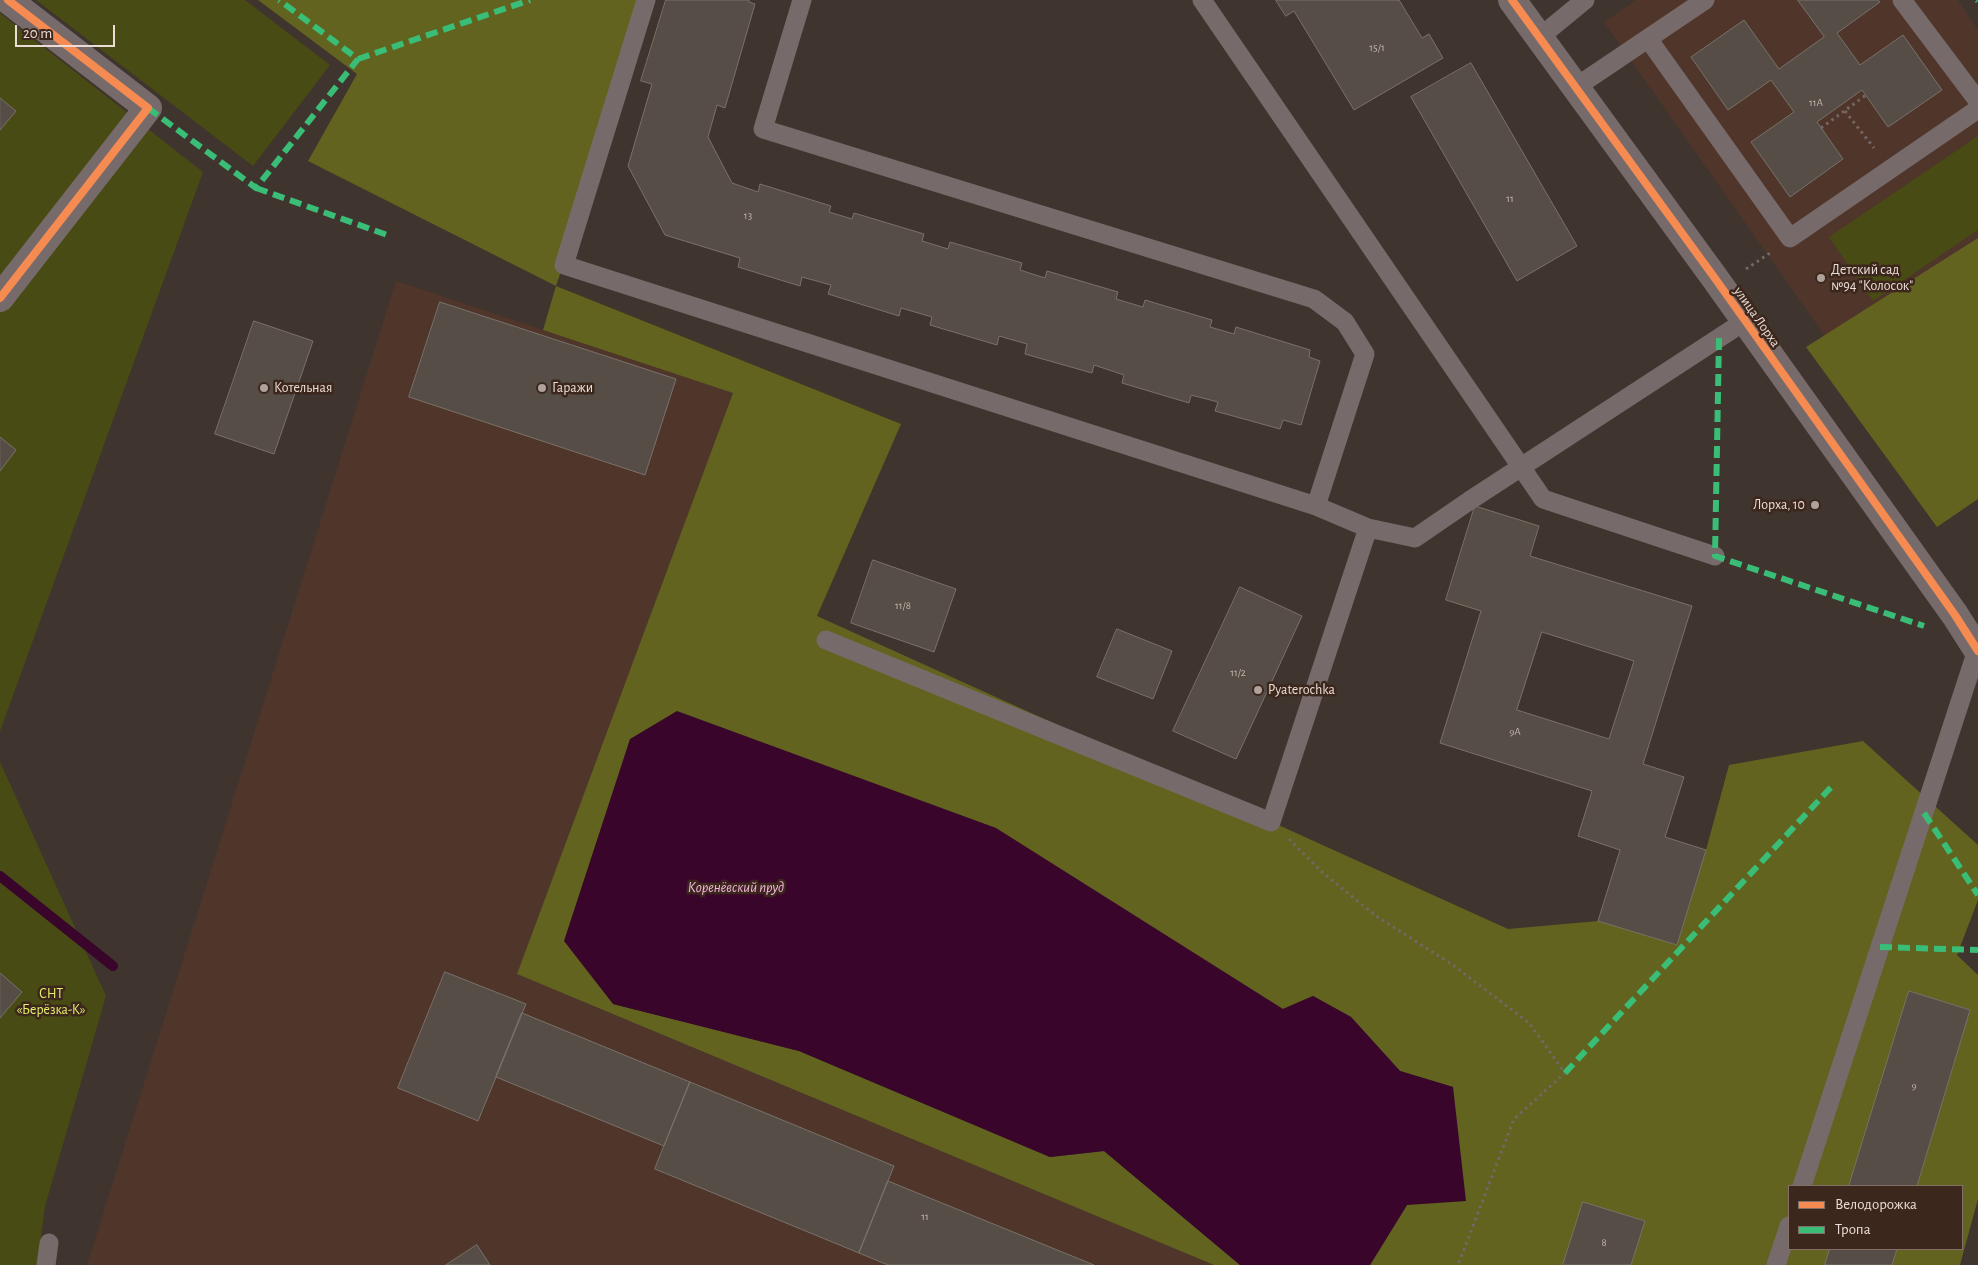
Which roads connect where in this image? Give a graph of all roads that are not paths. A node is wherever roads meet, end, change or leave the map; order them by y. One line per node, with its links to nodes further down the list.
1 (8, 0): 14 (street)
2 (646, 0): 17 (lane)
3 (802, 0): 17 (lane)
4 (1202, 0): 16 (lane)
5 (1512, 0): 9 (street, улица Лорха)
6 (1585, 0): 9 (lane)
7 (1705, 0): 10 (lane)
8 (1902, 0): 12 (lane)
9 (1540, 36): 11 (street, улица Лорха)
10 (1649, 40): 11 (lane); 13 (lane)
11 (1576, 87): 15 (street, улица Лорха)
12 (1978, 101)
13 (1978, 109)
14 (0, 298)
15 (1745, 321): 16 (lane); 21 (street, улица Лорха)
16 (1520, 467): 18 (lane); 19 (lane)
17 (1316, 506): 18 (lane)
18 (1368, 528): 20 (lane)
19 (1715, 556)
20 (826, 640)
21 (1978, 650): 22 (lane)
22 (1802, 1185)
23 (1788, 1229): 26 (lane)
24 (49, 1243): 25 (lane)
25 (46, 1265)
26 (1776, 1265)

